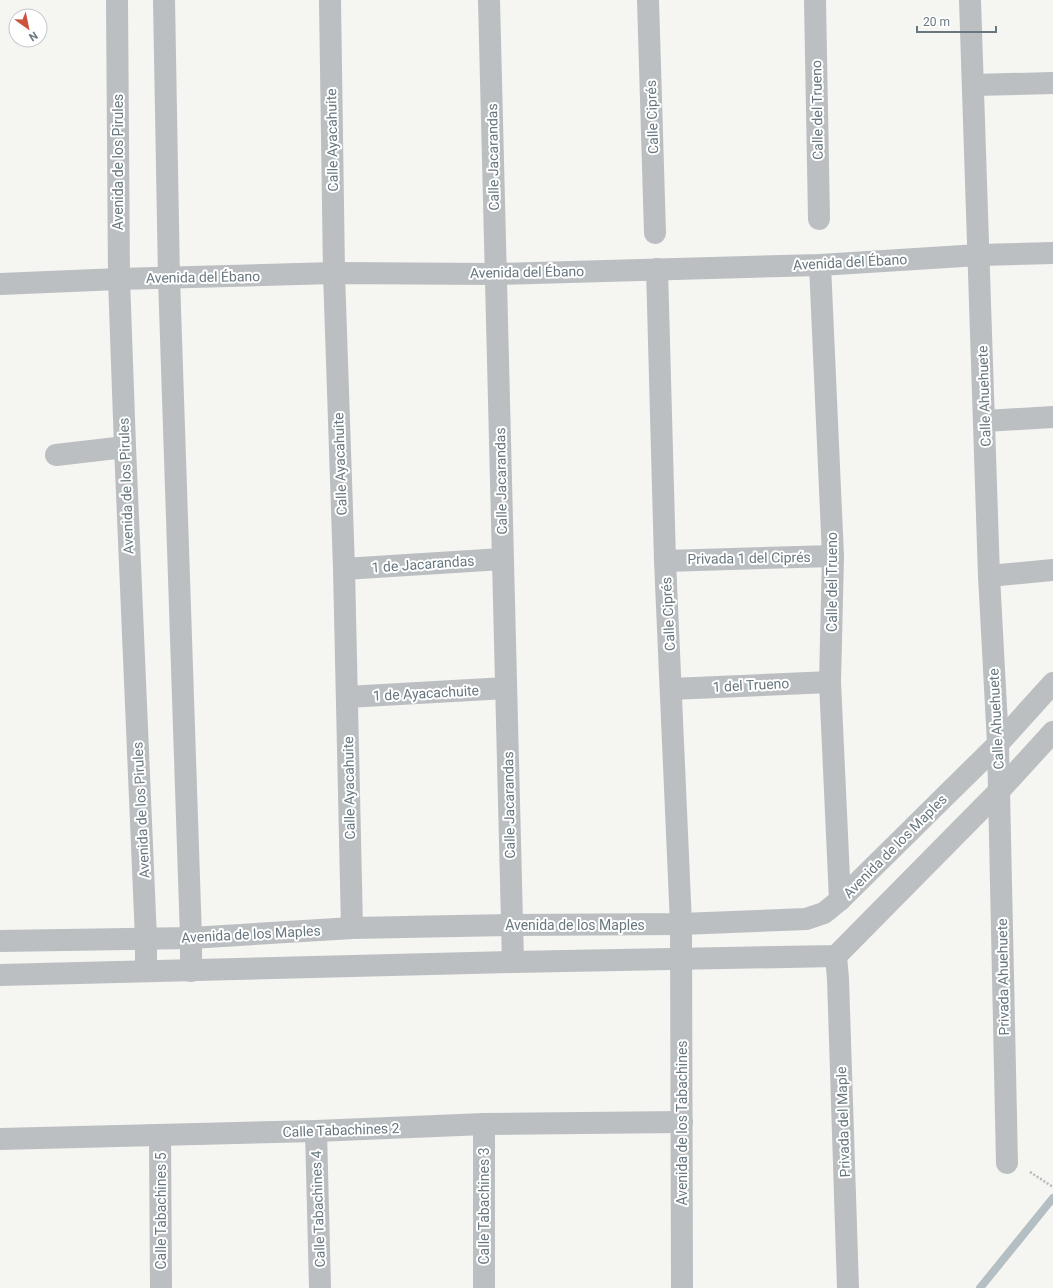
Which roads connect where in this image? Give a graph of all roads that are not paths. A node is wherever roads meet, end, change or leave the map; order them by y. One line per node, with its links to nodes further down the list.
1 (117, 0): 19 (street, Avenida de los Pirules)
2 (164, 0): 18 (street)
3 (330, 0): 16 (street, Calle Ayacahuite)
4 (489, 0): 17 (street, Calle Jacarandas)
5 (648, 0): 11 (street, Calle Ciprés)
6 (815, 0): 10 (street, Calle del Trueno)
7 (970, 0): 9 (street, Calle Ahuehuete)
8 (1053, 82): 9 (street)
9 (973, 85): 13 (street, Calle Ahuehuete)
10 (819, 219)
11 (656, 233)
12 (1053, 253): 13 (street, Avenida del Ébano)
13 (979, 255): 14 (street, Avenida del Ébano); 22 (street, Calle Ahuehuete)
14 (820, 264): 15 (street, Avenida del Ébano); 25 (street, Calle del Trueno)
15 (657, 269): 17 (street, Avenida del Ébano); 27 (street, Calle Ciprés)
16 (334, 274): 17 (street, Avenida del Ébano); 18 (street, Avenida del Ébano); 28 (street, Calle Ayacahuite)
17 (496, 274): 26 (street, Calle Jacarandas)
18 (169, 278): 19 (street, Avenida del Ébano); 43 (street)
19 (119, 279): 20 (street, Avenida del Ébano); 23 (street, Avenida de los Pirules)
20 (0, 284)
21 (1053, 417): 22 (street)
22 (985, 421): 30 (street, Calle Ahuehuete)
23 (124, 447): 24 (street); 44 (street, Avenida de los Pirules)
24 (56, 455)
25 (833, 556): 27 (street, Privada 1 del Ciprés); 31 (street, Calle del Trueno)
26 (502, 559): 28 (street, 1 de Jacarandas); 33 (street, Calle Jacarandas)
27 (665, 560): 34 (street, Calle Ciprés)
28 (344, 570): 35 (street, Calle Ayacahuite)
29 (1053, 570): 30 (street)
30 (989, 576): 37 (street, Calle Ahuehuete)
31 (830, 682): 34 (street, 1 del Trueno); 39 (street, Calle del Trueno)
32 (1053, 683): 37 (street, Avenida de los Maples)
33 (506, 688): 35 (street, 1 de Ayacachuite); 41 (street, Calle Jacarandas)
34 (671, 689): 40 (street, Calle Ciprés)
35 (347, 697): 42 (street, Calle Ayacahuite)
36 (1053, 732): 38 (street)
37 (998, 744): 38 (street, Calle Ahuehuete); 39 (street, Avenida de los Maples)
38 (999, 791): 46 (street); 57 (street, Privada Ahuehuete)
39 (840, 900): 40 (street, Avenida de los Maples)
40 (681, 924): 41 (street, Avenida de los Maples); 47 (street, Calle Ciprés)
41 (512, 925): 42 (street, Avenida de los Maples); 48 (street, Calle Jacarandas)
42 (352, 928): 43 (street, Avenida de los Maples)
43 (191, 938): 44 (street, Avenida de los Maples); 50 (street)
44 (146, 939): 45 (street, Avenida de los Maples); 49 (street, Avenida de los Pirules)
45 (0, 941)
46 (836, 956): 47 (street); 62 (street, Privada del Maple)
47 (682, 958): 48 (street); 52 (street, Avenida de los Tabachines)
48 (513, 962): 50 (street)
49 (146, 971): 50 (street); 51 (street)
50 (191, 971)
51 (0, 975)
52 (682, 1122): 53 (street, Calle Tabachines 2); 61 (street, Avenida de los Tabachines)
53 (484, 1124): 54 (street, Calle Tabachines 2); 60 (street, Calle Tabachines 3)
54 (316, 1131): 55 (street, Calle Tabachines 2); 59 (street, Calle Tabachines 4)
55 (160, 1135): 56 (street, Calle Tabachines 2); 58 (street, Calle Tabachines 5)
56 (0, 1139)
57 (1017, 1166)
58 (161, 1288)
59 (320, 1288)
60 (484, 1288)
61 (682, 1288)
62 (848, 1288)

